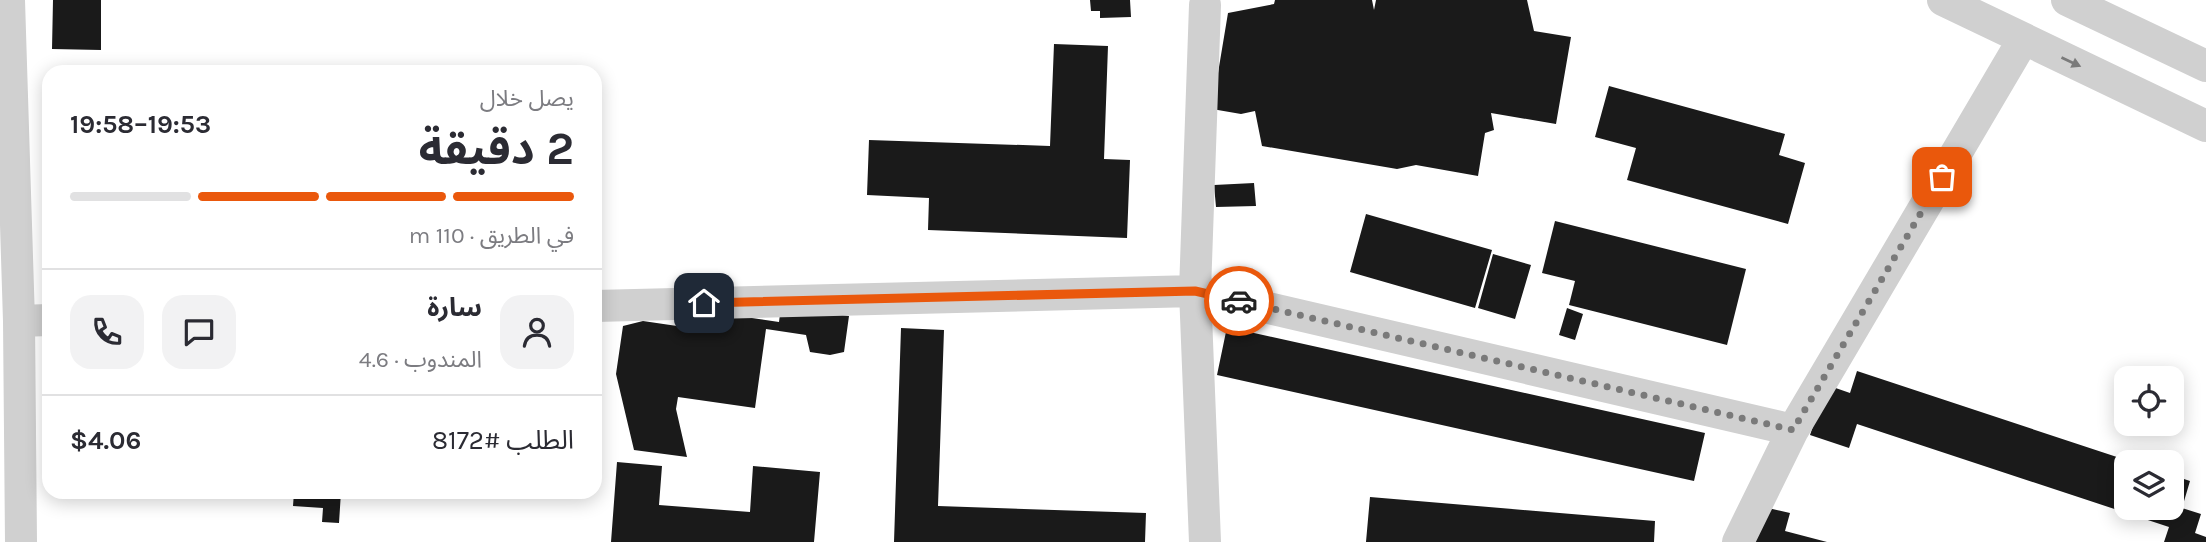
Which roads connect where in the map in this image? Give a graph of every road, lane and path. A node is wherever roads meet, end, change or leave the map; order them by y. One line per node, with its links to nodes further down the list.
1 (9, 0): 6 (street)
2 (1943, 0): 5 (street)
3 (2067, 0): 7 (street)
4 (1205, 5): 9 (street)
5 (2023, 40): 8 (street, one-way to 8); 12 (street)
6 (6, 53): 11 (street)
7 (2206, 66)
8 (2206, 126)
9 (1195, 291): 10 (street); 12 (street); 14 (street)
10 (602, 306)
11 (34, 320): 13 (street)
12 (1793, 430): 15 (street)
13 (21, 542)
14 (1205, 542)
15 (1738, 542)

